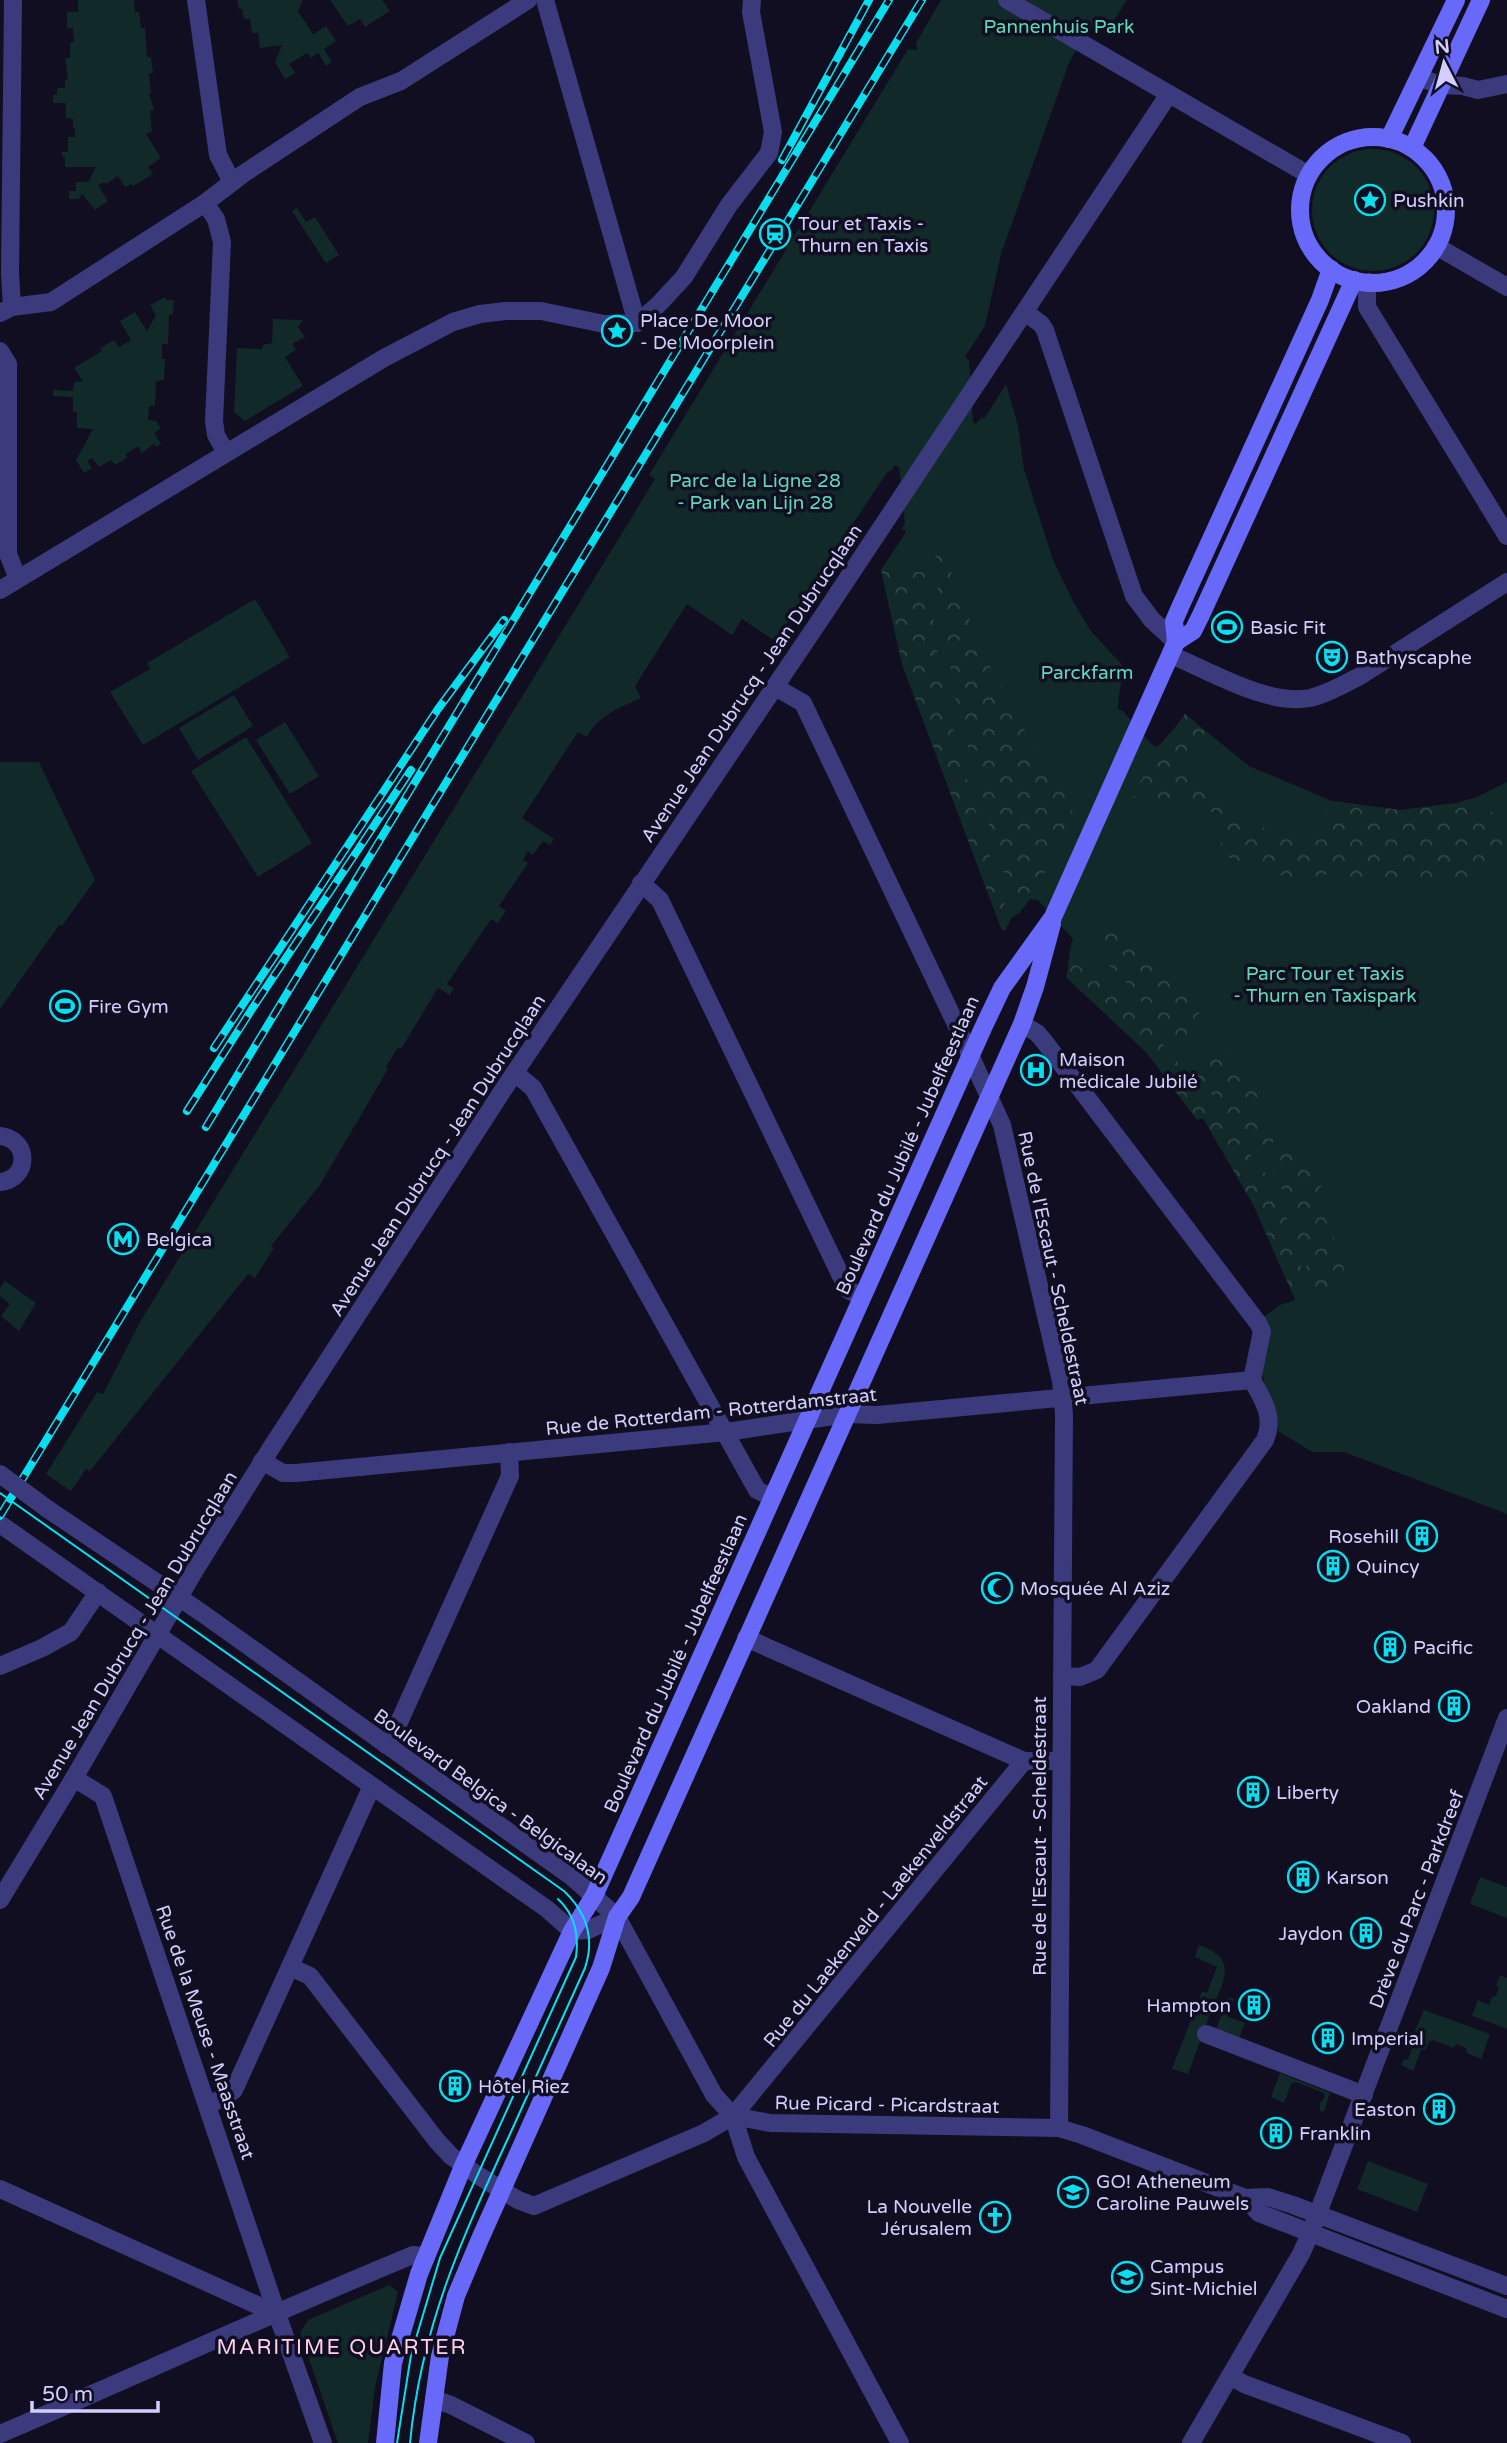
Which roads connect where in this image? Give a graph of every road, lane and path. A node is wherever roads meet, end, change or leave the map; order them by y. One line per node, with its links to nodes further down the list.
1 (13, 0): 22 (street)
2 (196, 0): 16 (street)
3 (528, 0): 16 (street)
4 (545, 0): 24 (street)
5 (752, 0): 24 (street)
6 (1007, 0): 12 (street)
7 (1456, 0): 9 (main road)
8 (1480, 0): 11 (main road)
9 (1420, 78): 11 (street); 13 (main road)
10 (1507, 84): 11 (street)
11 (1441, 85): 14 (main road)
12 (1169, 94): 15 (street); 23 (street, Avenue Jean Dubrucq - Jean Dubrucqlaan)
13 (1389, 139): 14 (main road); 15 (main road)
14 (1412, 148): 18 (main road)
15 (1309, 175): 19 (main road)
16 (232, 182): 17 (street)
17 (205, 203): 22 (street); 26 (street)
18 (1436, 246): 20 (main road); 21 (street)
19 (1331, 269): 20 (main road); 31 (main road)
20 (1362, 281): 27 (street); 31 (main road)
21 (1507, 287)
22 (6, 310)
23 (1025, 312): 31 (street); 32 (street, Avenue Jean Dubrucq - Jean Dubrucqlaan)
24 (637, 323): 26 (street)
25 (0, 351): 28 (street)
26 (226, 453): 28 (street)
27 (1507, 536)
28 (18, 579): 30 (street)
29 (1507, 582): 31 (street)
30 (0, 590)
31 (1174, 648): 34 (main road, Boulevard du Jubilé - Jubelfeestlaan)
32 (775, 687): 33 (street, Avenue Jean Dubrucq - Jean Dubrucqlaan); 36 (street, Rue de l'Escaut - Scheldestraat)
33 (642, 883): 37 (street, Avenue Jean Dubrucq - Jean Dubrucqlaan); 41 (street)
34 (1053, 918): 35 (main road, Boulevard du Jubilé - Jubelfeestlaan); 36 (main road, Boulevard du Jubilé - Jubelfeestlaan)
35 (1023, 1024): 38 (main road, Boulevard du Jubilé - Jubelfeestlaan); 42 (street)
36 (970, 1055): 38 (street, Rue de l'Escaut - Scheldestraat); 41 (main road, Boulevard du Jubilé - Jubelfeestlaan)
37 (515, 1073): 46 (street); 48 (street, Avenue Jean Dubrucq - Jean Dubrucqlaan)
38 (990, 1098): 43 (street, Rue de l'Escaut - Scheldestraat); 44 (main road, Boulevard du Jubilé - Jubelfeestlaan)
39 (0, 1136): 40 (street)
40 (0, 1182)
41 (861, 1296): 45 (main road, Boulevard du Jubilé - Jubelfeestlaan)
42 (1252, 1380): 43 (street, Rue de Rotterdam - Rotterdamstraat); 57 (street)
43 (1062, 1398): 44 (street, Rue de Rotterdam - Rotterdamstraat); 57 (street, Rue de l'Escaut - Scheldestraat)
44 (847, 1414): 45 (street, Rue de Rotterdam - Rotterdamstraat); 55 (main road, Boulevard du Jubilé - Jubelfeestlaan)
45 (807, 1420): 46 (street, Rue de Rotterdam - Rotterdamstraat); 50 (main road, Boulevard du Jubilé - Jubelfeestlaan)
46 (726, 1432): 47 (street, Rue de Rotterdam - Rotterdamstraat); 50 (street)
47 (509, 1452): 48 (street, Rue de Rotterdam - Rotterdamstraat); 59 (street)
48 (262, 1461): 53 (street, Avenue Jean Dubrucq - Jean Dubrucqlaan)
49 (0, 1474): 53 (street, Boulevard Belgica - Belgicalaan, bridge)
50 (771, 1497): 64 (main road, Boulevard du Jubilé - Jubelfeestlaan)
51 (0, 1524): 52 (street)
52 (98, 1592): 54 (street); 56 (street)
53 (179, 1598): 54 (street, Avenue Jean Dubrucq - Jean Dubrucqlaan); 59 (street, Boulevard Belgica - Belgicalaan)
54 (158, 1634): 62 (street, Avenue Jean Dubrucq - Jean Dubrucqlaan); 63 (street)
55 (747, 1638): 61 (street); 66 (main road, Boulevard du Jubilé - Jubelfeestlaan)
56 (0, 1666)
57 (1062, 1676): 60 (street, Rue de l'Escaut - Scheldestraat)
58 (1507, 1718): 70 (street, Drève du Parc - Parkdreef)
59 (386, 1745): 64 (street, Boulevard Belgica - Belgicalaan)
60 (1061, 1760): 61 (street); 73 (street, Rue de l'Escaut - Scheldestraat)
61 (1024, 1761): 72 (street, Rue du Laekenveld - Laekenveldstraat)
62 (74, 1778): 65 (street, Avenue Jean Dubrucq - Jean Dubrucqlaan); 71 (street, Rue de la Meuse - Maasstraat)
63 (372, 1786): 67 (street); 68 (street)
64 (594, 1896): 66 (street, Boulevard Belgica - Belgicalaan); 67 (main road, Boulevard du Jubilé - Jubelfeestlaan)
65 (0, 1900)
66 (617, 1917): 67 (street); 72 (street, Boulevard Belgica - Belgicalaan); 76 (main road, Boulevard du Jubilé - Jubelfeestlaan)
67 (572, 1931): 74 (main road, Boulevard du Jubilé - Jubelfeestlaan)
68 (290, 1967): 71 (street); 74 (street)
69 (1206, 2034): 70 (street)
70 (1364, 2095): 78 (street, Drève du Parc - Parkdreef)
71 (208, 2104): 83 (street, Rue de la Meuse - Maasstraat)
72 (733, 2116): 73 (street, Rue Picard - Picardstraat); 76 (street); 91 (street)
73 (1059, 2128): 77 (street, Rue Picard - Picardstraat)
74 (464, 2164): 76 (street); 80 (main road, Boulevard du Jubilé - Jubelfeestlaan)
75 (0, 2189): 83 (street)
76 (502, 2191): 85 (main road, Boulevard du Jubilé - Jubelfeestlaan)
77 (1245, 2198): 78 (street, Rue Picard - Picardstraat); 79 (street, Rue Picard - Picardstraat)
78 (1318, 2215): 79 (street, Drève du Parc - Parkdreef); 81 (street, Rue Picard - Picardstraat)
79 (1310, 2234): 82 (street, Rue Picard - Picardstraat); 84 (street, Drève du Parc - Parkdreef)
80 (426, 2256): 83 (street); 88 (main road, Boulevard du Jubilé - Jubelfeestlaan)
81 (1507, 2286)
82 (1507, 2309)
83 (277, 2314): 86 (street); 87 (street, Rue de la Meuse - Maasstraat)
84 (1230, 2376): 92 (street, Drève du Parc - Parkdreef); 93 (street)
85 (434, 2399): 89 (main road, Boulevard du Jubilé - Jubelfeestlaan); 90 (street)
86 (0, 2434)
87 (323, 2443)
88 (384, 2443)
89 (428, 2443)
90 (526, 2443)
91 (900, 2443)
92 (1191, 2443)
93 (1402, 2443)

